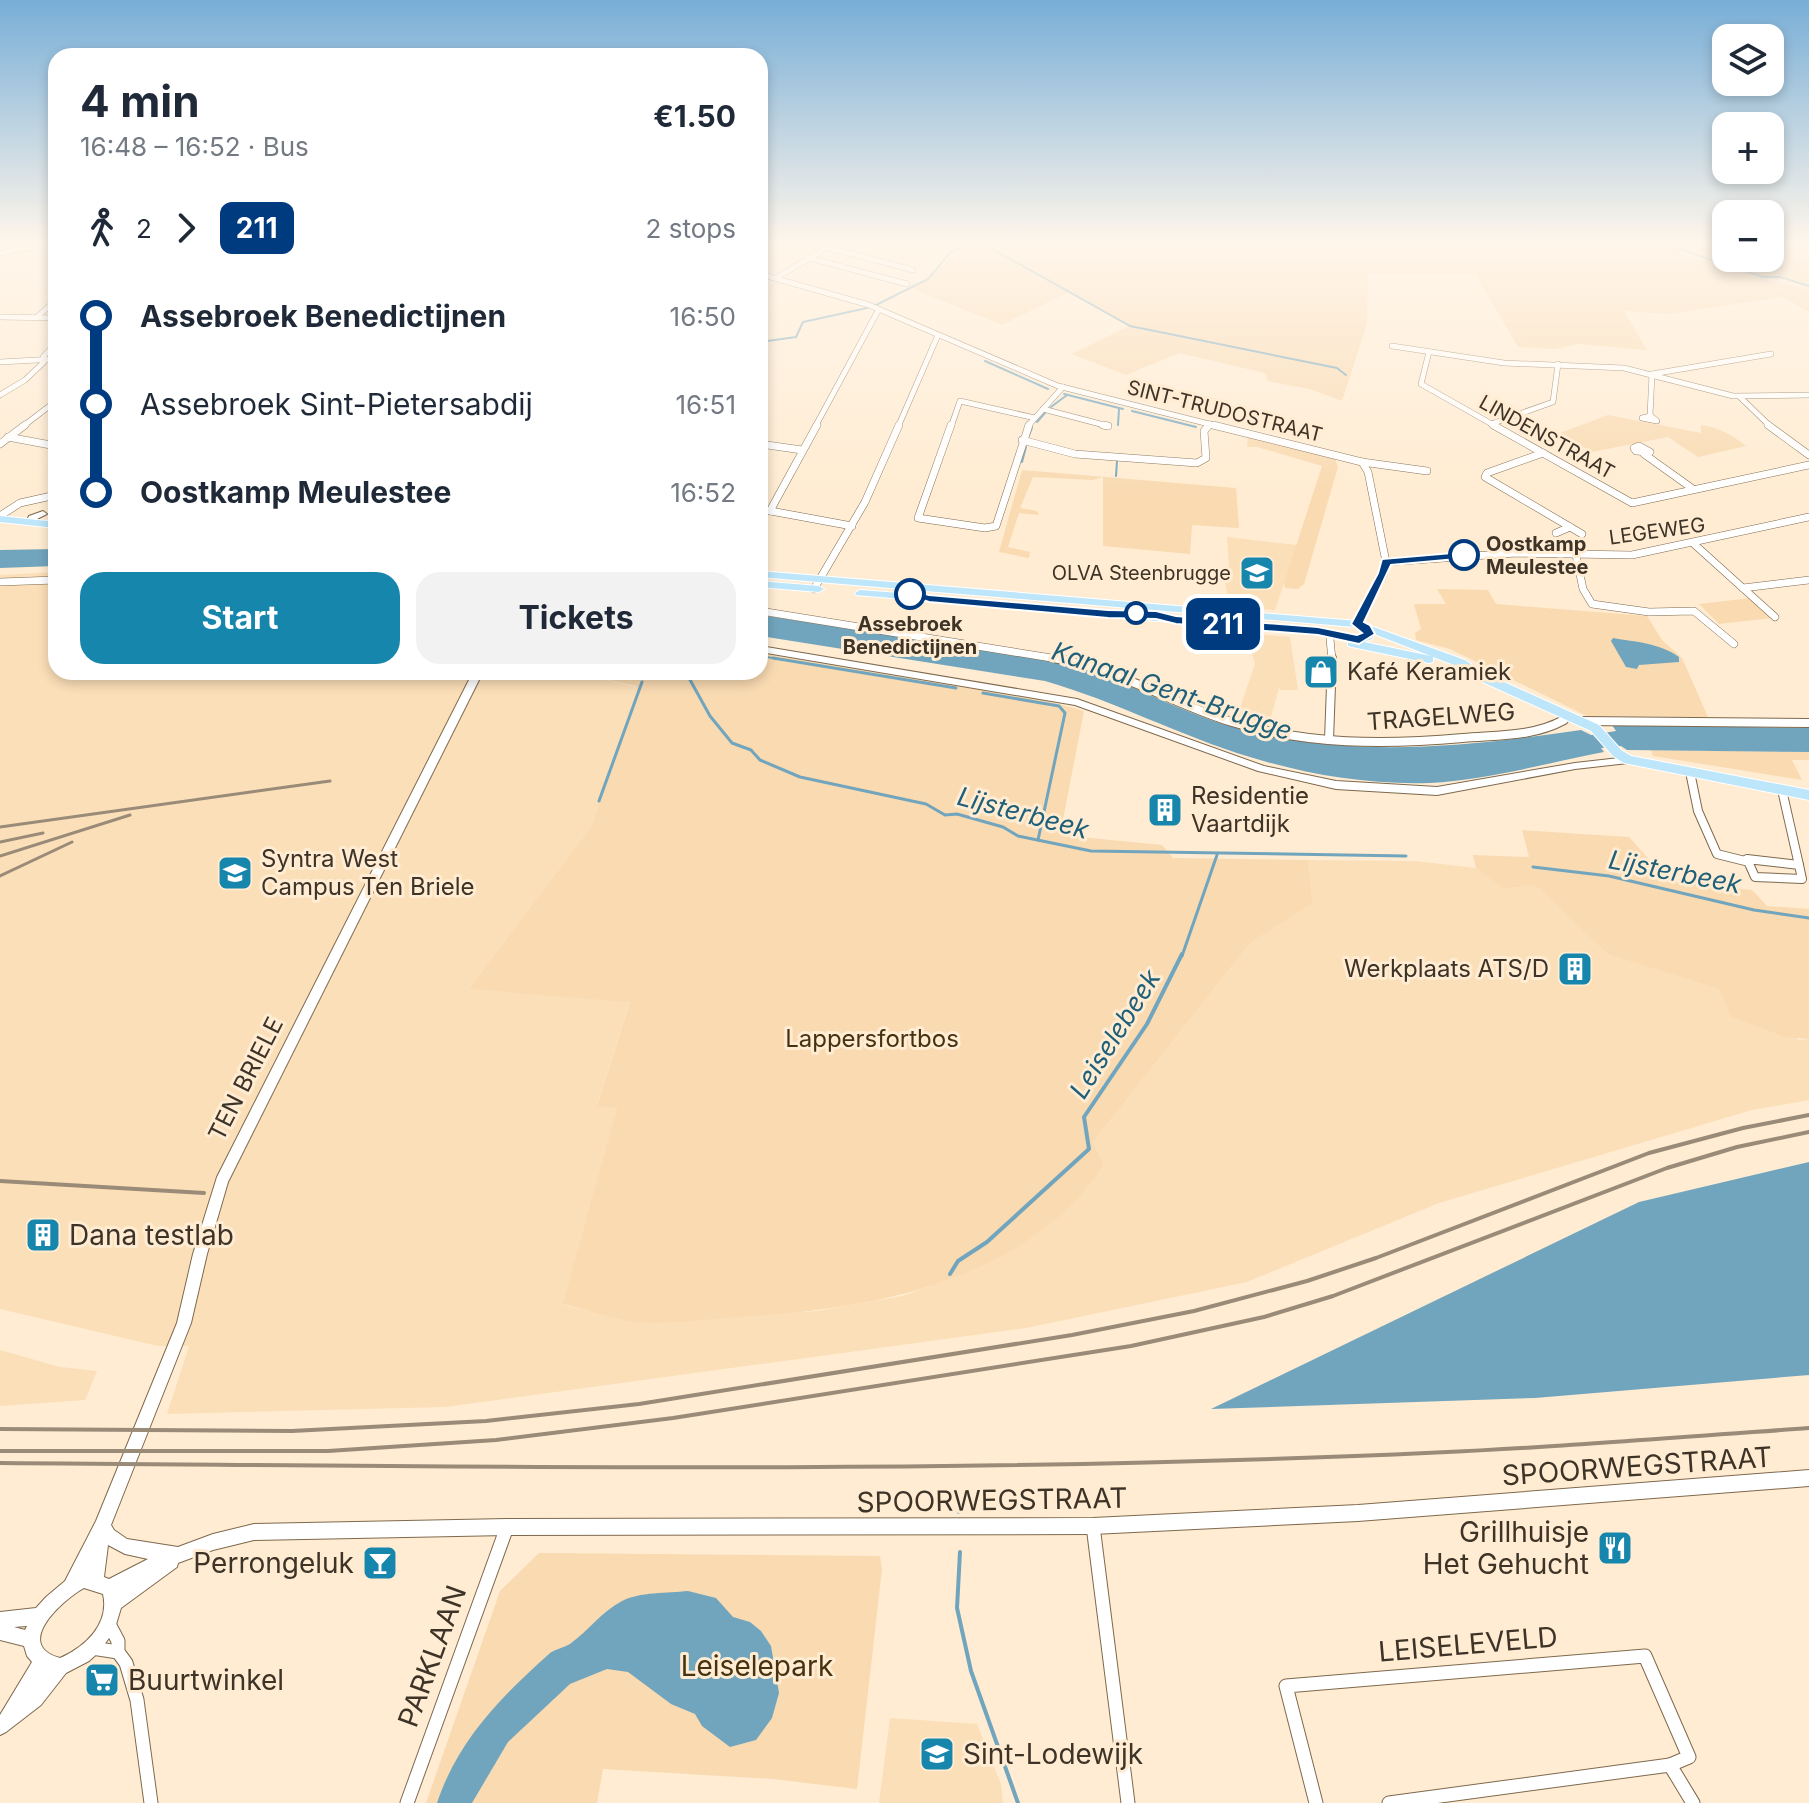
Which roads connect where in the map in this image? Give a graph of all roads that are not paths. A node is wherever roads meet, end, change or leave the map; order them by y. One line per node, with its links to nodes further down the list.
1 (870, 326): 32 (street)
2 (918, 326): 3 (street, SINT-TRUDOSTRAAT)
3 (938, 335): 13 (street, SINT-TRUDOSTRAAT); 48 (street)
4 (1392, 346): 5 (street)
5 (1429, 352): 11 (street); 24 (street, LINDENSTRAAT)
6 (48, 354): 8 (street)
7 (1771, 354): 12 (street)
8 (44, 359): 9 (street); 10 (street); 14 (street)
9 (48, 359)
10 (0, 362)
11 (1558, 364): 12 (street); 24 (street)
12 (1652, 374): 16 (street); 21 (street)
13 (1063, 387): 18 (street); 23 (street, SINT-TRUDOSTRAAT)
14 (0, 395)
15 (1809, 395): 16 (street)
16 (1740, 397): 35 (street)
17 (48, 407): 19 (street)
18 (1043, 409): 22 (street); 25 (street)
19 (41, 412): 20 (street); 27 (street)
20 (48, 412)
21 (1650, 415)
22 (1035, 418): 28 (street); 28 (street)
23 (1210, 424): 28 (street); 36 (street, SINT-TRUDOSTRAAT)
24 (1491, 424): 33 (street, LINDENSTRAAT)
25 (1108, 426)
26 (0, 437): 27 (street)
27 (9, 437): 29 (street); 30 (street)
28 (1022, 440)
29 (0, 444)
30 (48, 444)
31 (768, 445): 32 (street)
32 (802, 450): 41 (street)
33 (1543, 453): 39 (street, LINDENSTRAAT); 49 (street)
34 (1644, 454): 39 (street, LINDENSTRAAT)
35 (1809, 455)
36 (1362, 462): 38 (street, SINT-TRUDOSTRAAT); 54 (street)
37 (1809, 465): 39 (street, LINDENSTRAAT)
38 (1427, 471)
39 (1693, 489)
40 (48, 497): 42 (street)
41 (770, 511): 48 (street)
42 (2, 514): 43 (main road); 46 (main road)
43 (43, 514): 44 (main road); 46 (main road)
44 (48, 514)
45 (1809, 517): 52 (street, LEGEWEG)
46 (34, 522): 47 (main road)
47 (48, 523)
48 (852, 526): 59 (street)
49 (1570, 527): 50 (street); 51 (street)
50 (1556, 533)
51 (1582, 534)
52 (1694, 544): 53 (street, LEGEWEG); 61 (street)
53 (1576, 555): 54 (street, LEGEWEG); 67 (street)
54 (1386, 562): 65 (street)
55 (768, 577): 59 (main road)
56 (48, 580): 58 (street)
57 (1809, 580): 61 (street)
58 (0, 582)
59 (813, 583): 60 (main road); 64 (main road); 65 (main road)
60 (768, 584)
61 (1743, 588): 63 (street)
62 (768, 612): 74 (street, TRAGELWEG)
63 (1775, 617)
64 (1291, 629): 65 (main road); 69 (main road)
65 (1356, 630): 69 (main road)
66 (1330, 639): 74 (street)
67 (1734, 644)
68 (768, 650): 75 (street)
69 (1479, 675): 72 (main road)
70 (474, 680): 82 (street, TEN BRIELE)
71 (1564, 720): 74 (street, TRAGELWEG)
72 (1581, 721): 73 (street); 75 (main road)
73 (1809, 723)
74 (1329, 740)
75 (1628, 760): 76 (main road)
76 (1690, 772): 77 (main road); 79 (street)
77 (1775, 789): 78 (main road); 80 (street)
78 (1809, 795)
79 (1749, 862): 80 (street); 80 (street)
80 (1799, 865)
81 (1809, 1478): 83 (street, SPOORWEGSTRAAT)
82 (102, 1526): 85 (street, SPOORWEGSTRAAT); 86 (street, TEN BRIELE); 87 (street, TEN BRIELE)
83 (1093, 1526): 84 (street, SPOORWEGSTRAAT); 100 (street)
84 (507, 1527): 85 (street, SPOORWEGSTRAAT); 99 (street, PARKLAAN)
85 (177, 1555): 87 (street, SPOORWEGSTRAAT)
86 (72, 1584): 87 (street); 88 (street)
87 (106, 1590): 90 (street)
88 (40, 1616): 89 (street); 92 (street)
89 (0, 1620)
90 (109, 1624): 93 (street); 94 (street)
91 (0, 1632): 92 (street)
92 (32, 1640): 95 (street)
93 (92, 1648): 94 (street); 95 (street)
94 (118, 1652): 98 (street)
95 (51, 1664): 96 (street)
96 (3, 1723)
97 (1670, 1765): 101 (street, LEISELEVELD); 102 (street); 103 (street)
98 (151, 1803)
99 (407, 1803)
100 (1128, 1803)
101 (1316, 1803)
102 (1389, 1803)
103 (1693, 1803)

